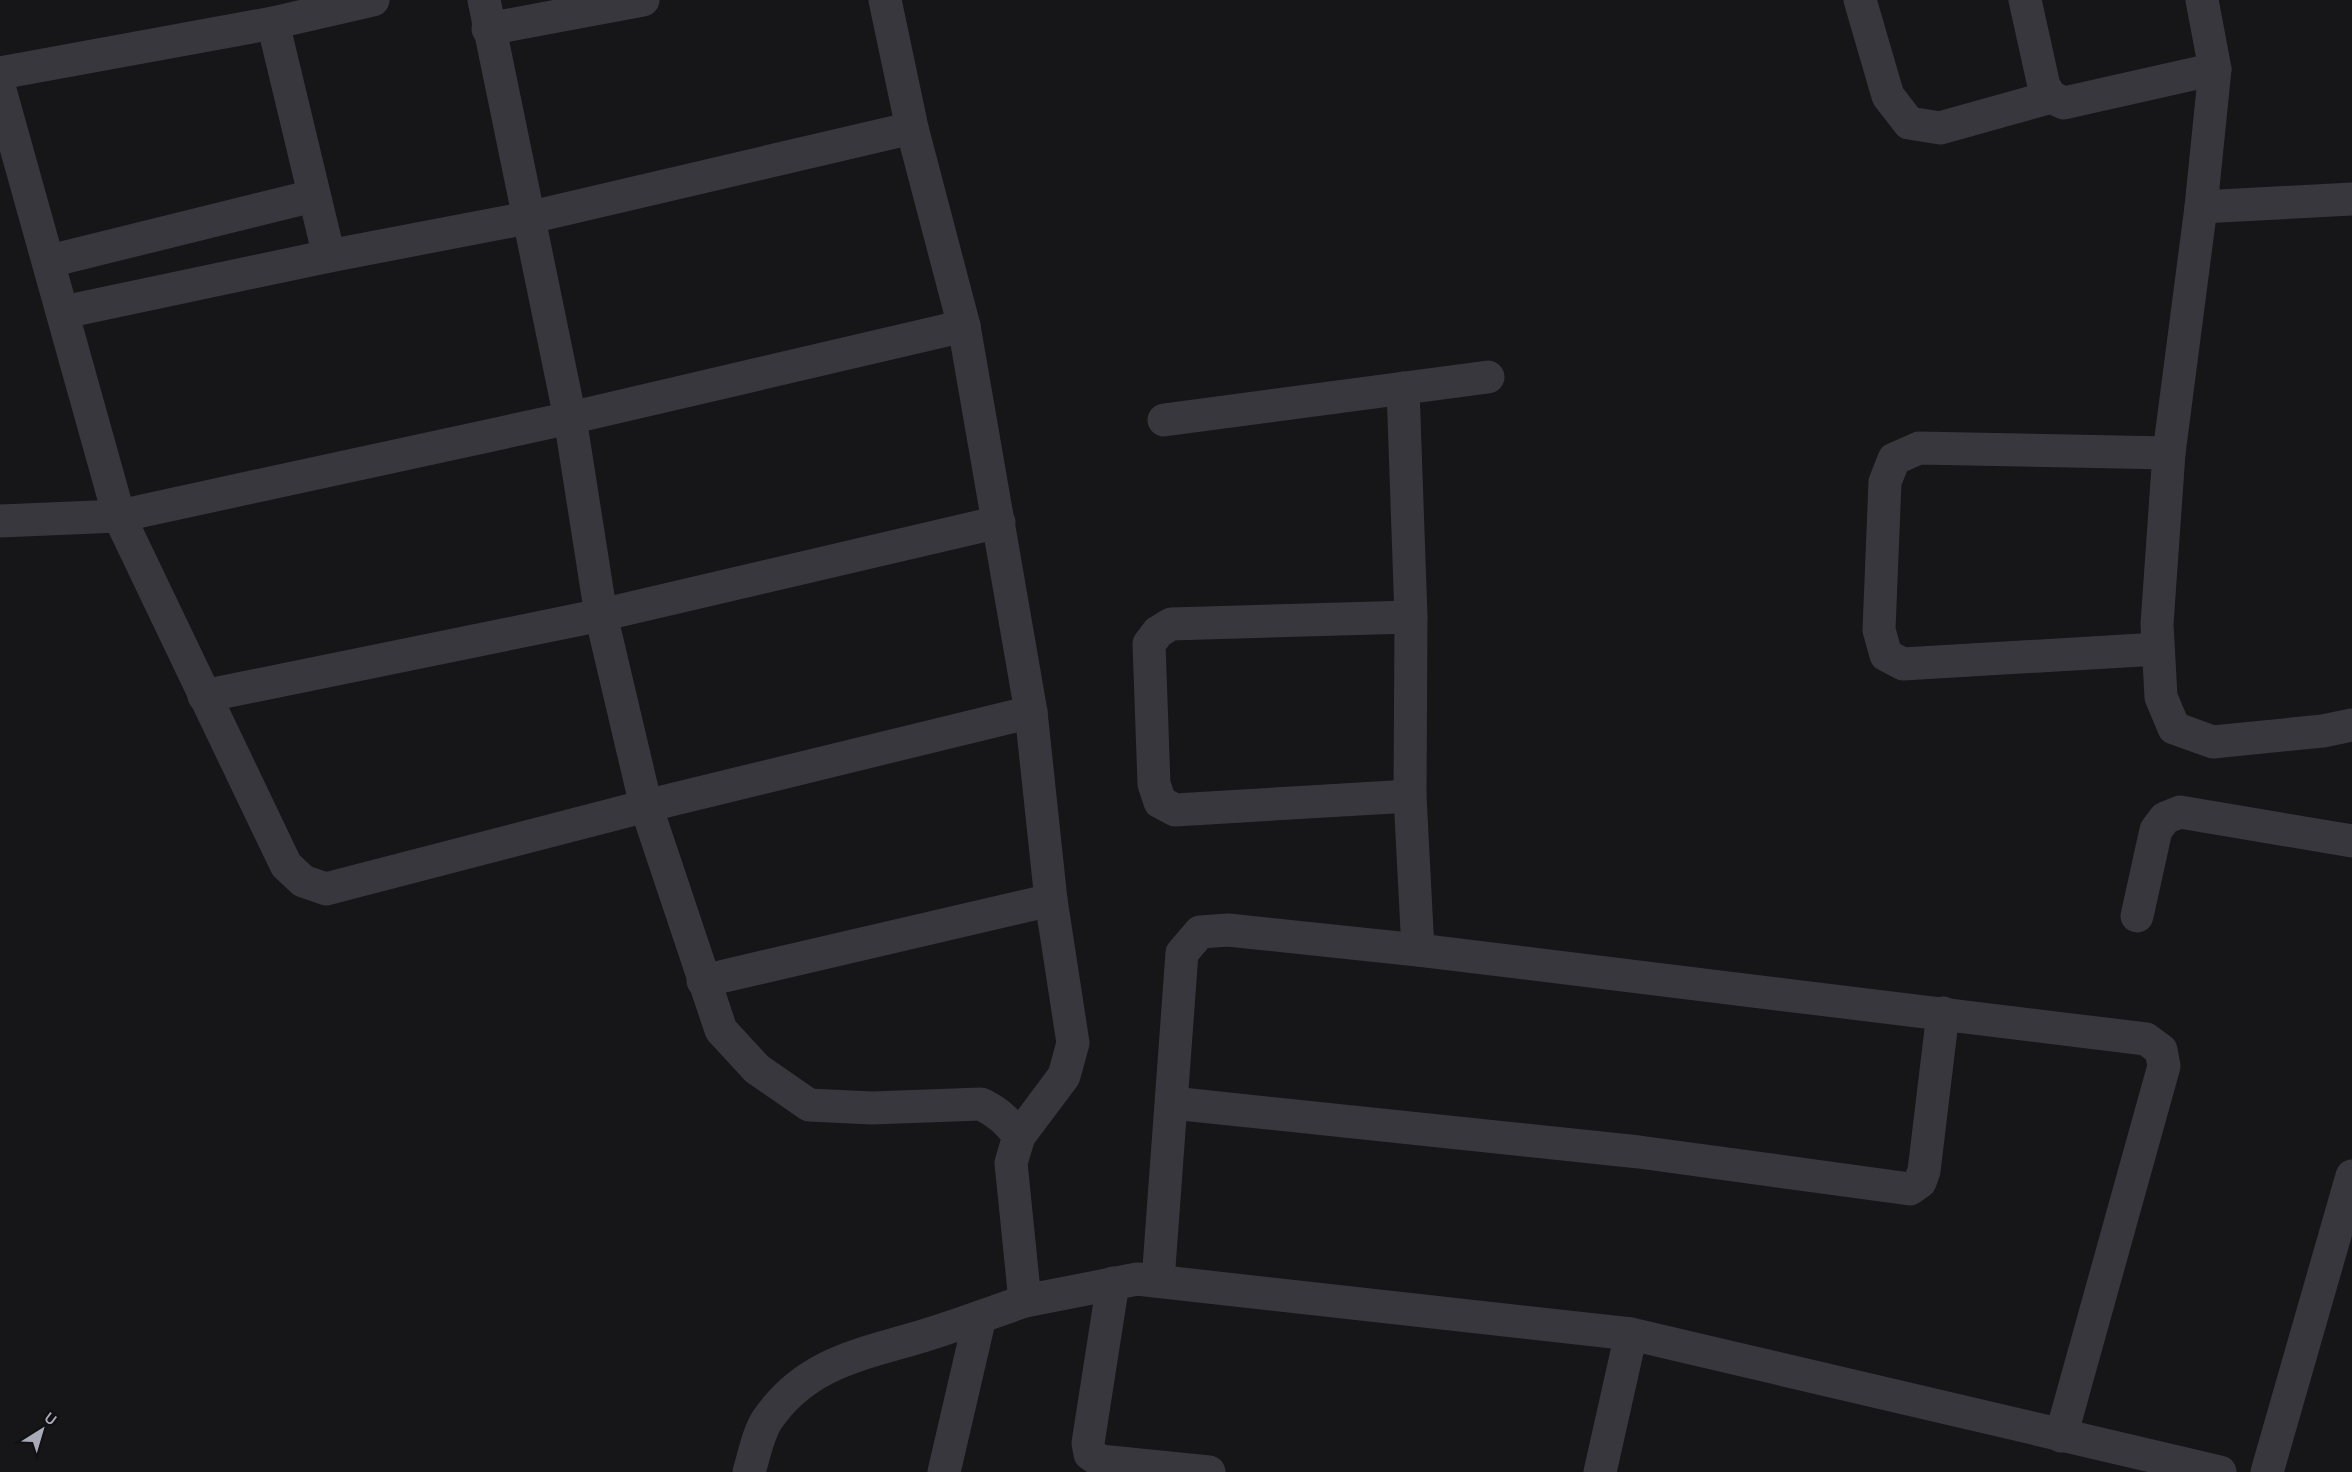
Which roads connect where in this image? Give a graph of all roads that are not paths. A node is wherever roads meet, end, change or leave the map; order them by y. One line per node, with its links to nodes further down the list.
1 (373, 0): 8 (street)
2 (643, 0): 7 (street)
3 (885, 0): 13 (street)
4 (1860, 0): 12 (street)
5 (2025, 0): 12 (street)
6 (2202, 0): 9 (street)
7 (486, 15): 17 (street)
8 (273, 23): 10 (street); 14 (street)
9 (2215, 69): 12 (street); 16 (street)
10 (0, 73)
11 (0, 90): 19 (street)
12 (2051, 97)
13 (912, 128): 17 (street); 21 (street)
14 (313, 196): 18 (street); 19 (street)
15 (2352, 199): 16 (street)
16 (2201, 207): 26 (street)
17 (527, 218): 18 (street); 24 (street)
18 (329, 256): 20 (street)
19 (50, 261): 20 (street)
20 (64, 312): 27 (street)
21 (964, 326): 24 (street); 29 (street)
22 (1488, 376): 23 (street)
23 (1403, 388): 25 (street); 31 (street)
24 (570, 418): 27 (street); 30 (street)
25 (1164, 420)
26 (2169, 453): 32 (street); 32 (street)
27 (119, 516): 28 (street); 33 (street)
28 (0, 521)
29 (999, 522): 30 (street); 34 (street)
30 (601, 615): 33 (street); 37 (street)
31 (1411, 617): 36 (street); 36 (street)
32 (2158, 649): 35 (street)
33 (204, 696): 37 (street)
34 (1031, 712): 37 (street); 39 (street)
35 (2352, 725)
36 (1410, 796): 41 (street)
37 (646, 806): 42 (street)
38 (2352, 841): 40 (street)
39 (1051, 900): 42 (street); 45 (street)
40 (2137, 916)
41 (1418, 950): 43 (street); 44 (street)
42 (704, 981): 45 (street)
43 (1943, 1013): 44 (street); 52 (street)
44 (1172, 1102): 47 (street)
45 (1019, 1136): 49 (street)
46 (2352, 1176): 58 (street)
47 (1158, 1281): 48 (street); 51 (street)
48 (1113, 1284): 49 (street); 55 (street)
49 (1024, 1292): 50 (street)
50 (980, 1317): 53 (street); 54 (street)
51 (1631, 1334): 52 (street); 56 (street)
52 (2061, 1436): 57 (street)
53 (748, 1472)
54 (944, 1472)
55 (1209, 1472)
56 (1600, 1472)
57 (2220, 1472)
58 (2267, 1472)

